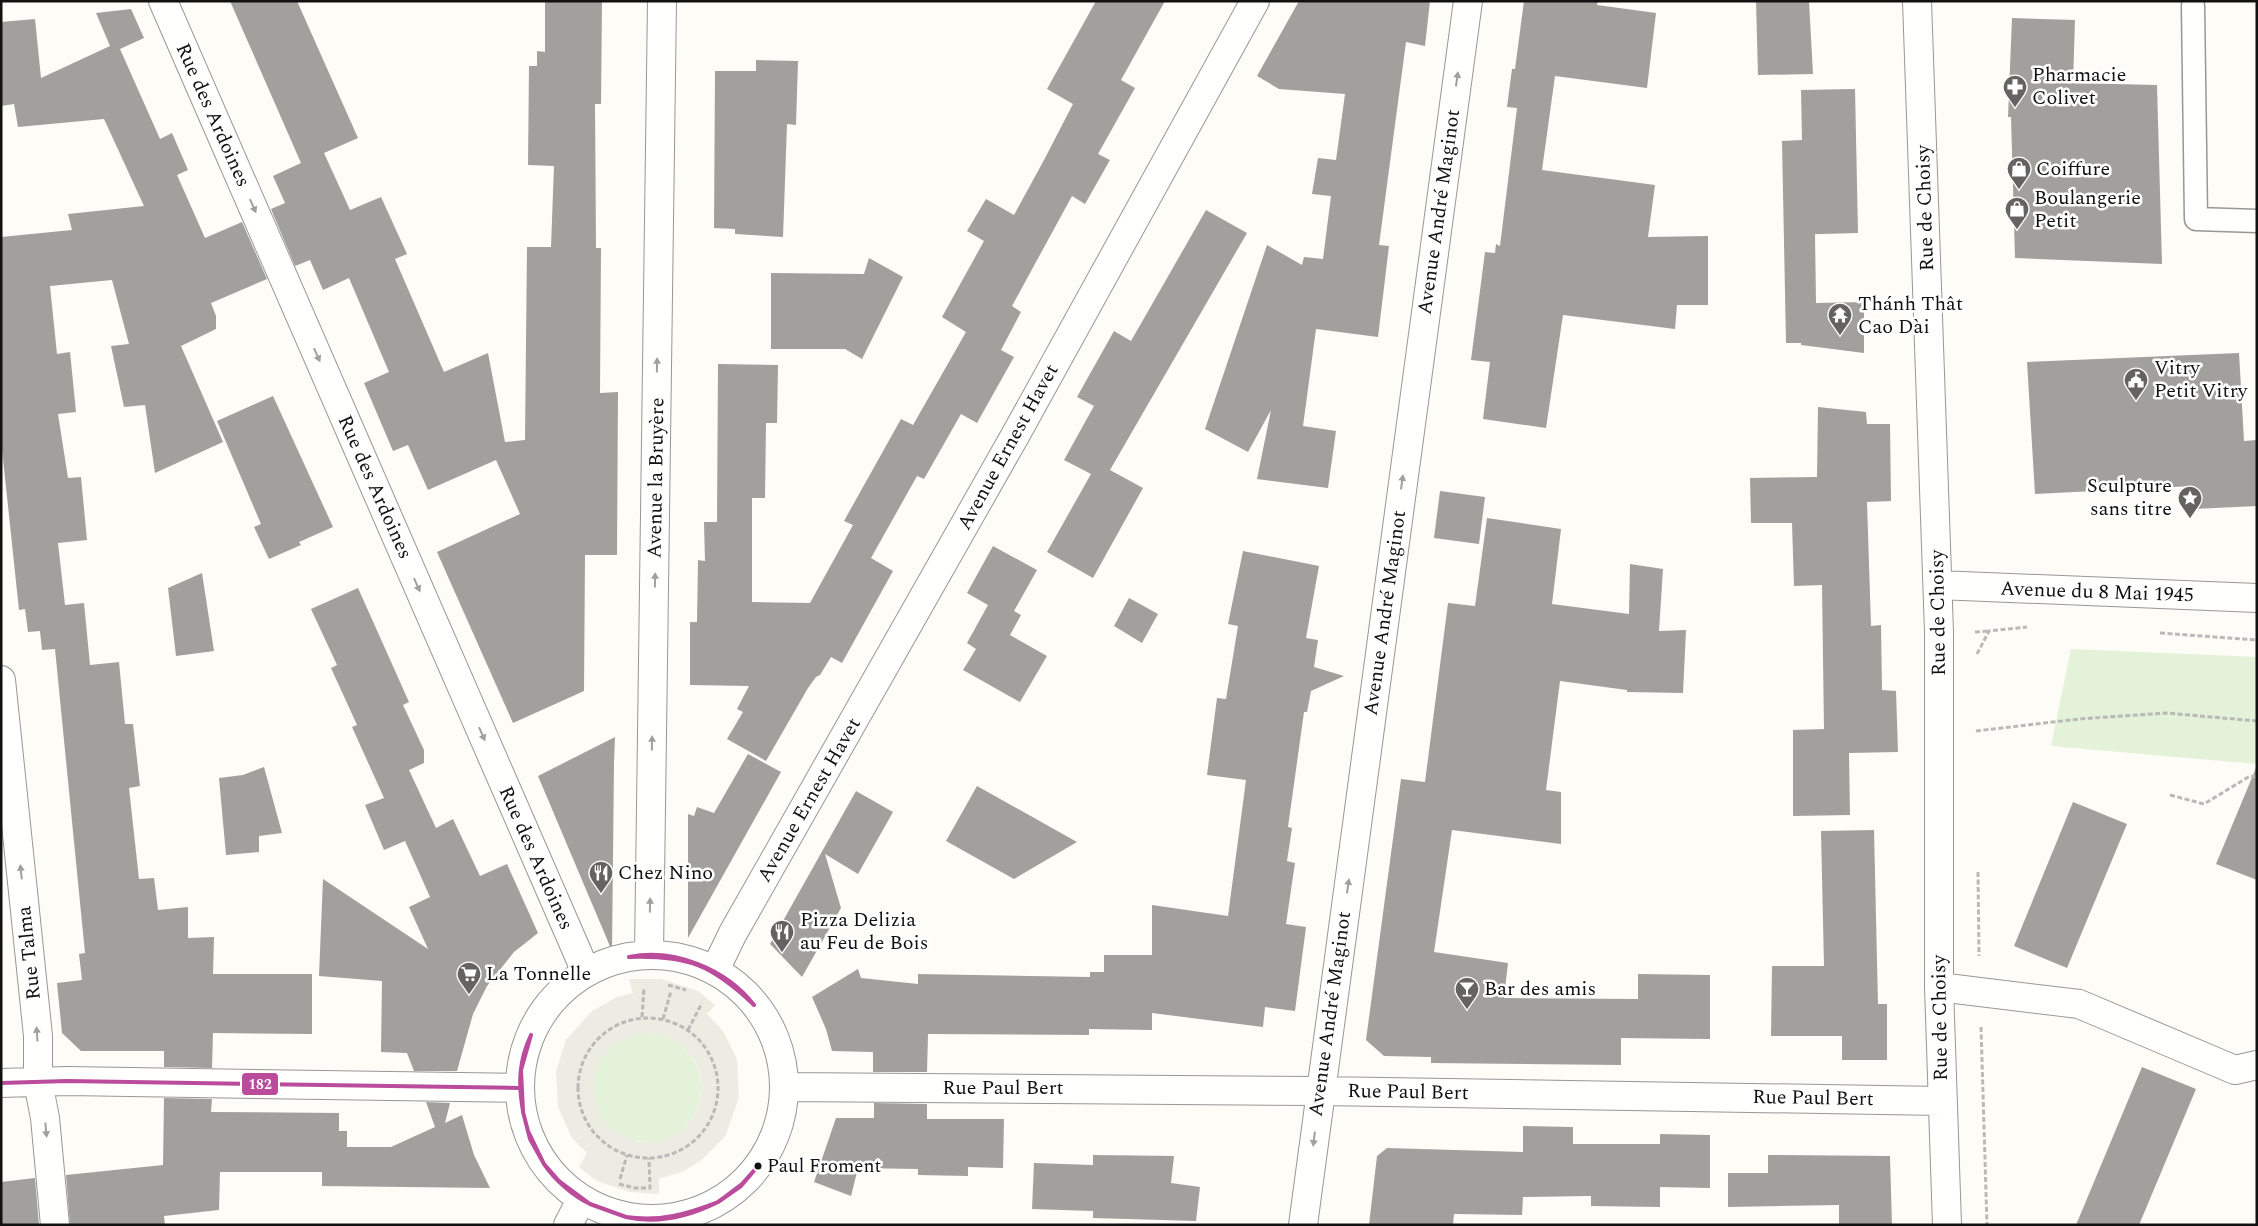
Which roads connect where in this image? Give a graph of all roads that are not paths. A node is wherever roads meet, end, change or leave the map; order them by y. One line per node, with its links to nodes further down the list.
1 (163, 1): 13 (street, Rue des Ardoines, one-way to 13)
2 (662, 1): 11 (street, Avenue la Bruyère, one-way to 2)
3 (1255, 1): 12 (street, Avenue Ernest Havet)
4 (1468, 1): 20 (street, Avenue André Maginot, one-way to 4)
5 (1917, 1): 8 (street, Rue de Choisy)
6 (2193, 6): 7 (lane)
7 (2257, 221)
8 (1938, 585): 9 (street, Avenue du 8 Mai 1945); 14 (street, Rue de Choisy)
9 (2257, 598)
10 (1, 680): 16 (street, Rue Talma, one-way to 10)
11 (649, 954): 12 (street); 13 (street)
12 (715, 970): 18 (street)
13 (586, 972): 19 (street)
14 (1939, 987): 15 (street); 21 (street, Rue de Choisy)
15 (2257, 1064)
16 (38, 1082): 17 (street); 19 (street); 24 (street, Rue Talma, one-way to 24)
17 (1, 1084)
18 (785, 1087): 20 (street, Rue Paul Bert); 23 (street)
19 (519, 1088): 22 (street)
20 (1320, 1090): 21 (street, Rue Paul Bert); 26 (street, Avenue André Maginot, one-way to 26)
21 (1942, 1101): 27 (street, Rue de Choisy)
22 (581, 1200): 23 (street); 25 (street)
23 (647, 1222)
24 (55, 1225)
25 (568, 1225)
26 (1302, 1225)
27 (1946, 1225)

